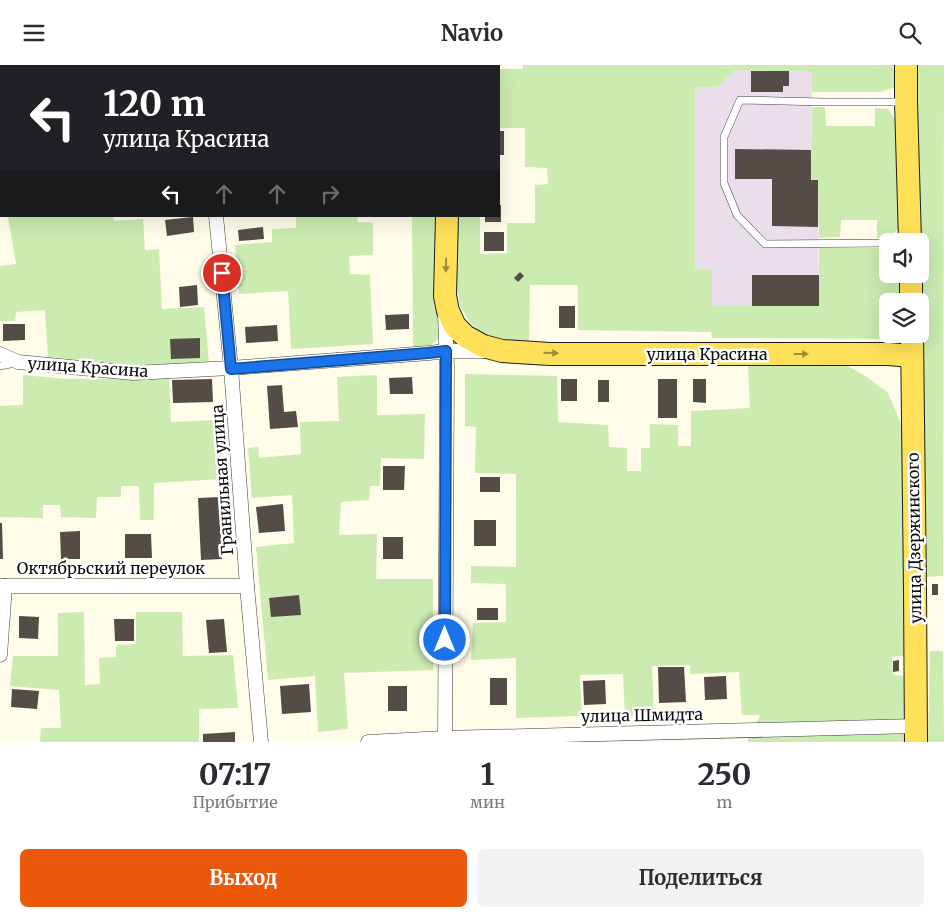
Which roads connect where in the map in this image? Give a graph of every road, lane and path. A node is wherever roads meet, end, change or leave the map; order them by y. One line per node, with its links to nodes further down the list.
1 (906, 65): 2 (main road)
2 (906, 102): 5 (main road); 6 (lane)
3 (216, 217): 14 (street, Гранильная улица)
4 (447, 217): 7 (main road, улица Красина, one-way to 7)
5 (910, 233)
6 (879, 243)
7 (445, 296): 9 (street); 10 (main road, улица Красина)
8 (912, 345): 10 (main road, улица Красина, one-way to 8); 18 (main road, улица Дзержинского)
9 (446, 351): 10 (street, улица Красина); 14 (street, улица Красина); 19 (street)
10 (502, 351)
11 (0, 354): 12 (street)
12 (18, 362): 13 (lane, улица Красина); 14 (street, улица Красина)
13 (0, 365)
14 (231, 369): 16 (street, Гранильная улица)
15 (3, 586): 16 (street, Октябрьский переулок); 17 (street, Октябрьский переулок)
16 (247, 587): 20 (street, Гранильная улица)
17 (0, 655)
18 (916, 734): 19 (street, улица Шмидта)
19 (444, 740): 21 (street, улица Шмидта)
20 (261, 742)
21 (368, 742)

